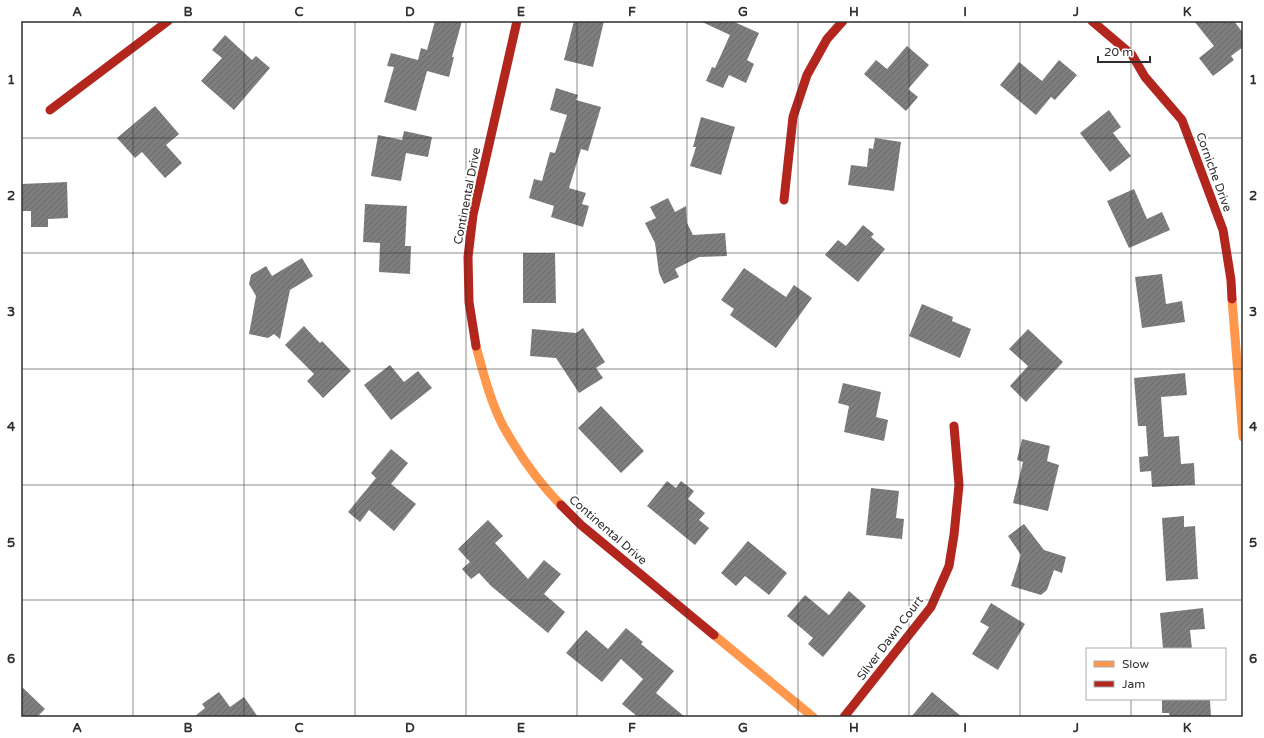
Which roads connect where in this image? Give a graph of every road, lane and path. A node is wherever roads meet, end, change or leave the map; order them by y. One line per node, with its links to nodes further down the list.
1 (168, 21): 5 (street)
2 (517, 21): 9 (street, Continental Drive)
3 (843, 21): 6 (street)
4 (1092, 21): 8 (street, Corniche Drive)
5 (50, 110)
6 (784, 200)
7 (954, 426): 10 (street, Silver Dawn Court)
8 (1243, 437)
9 (813, 717)
10 (844, 717)

